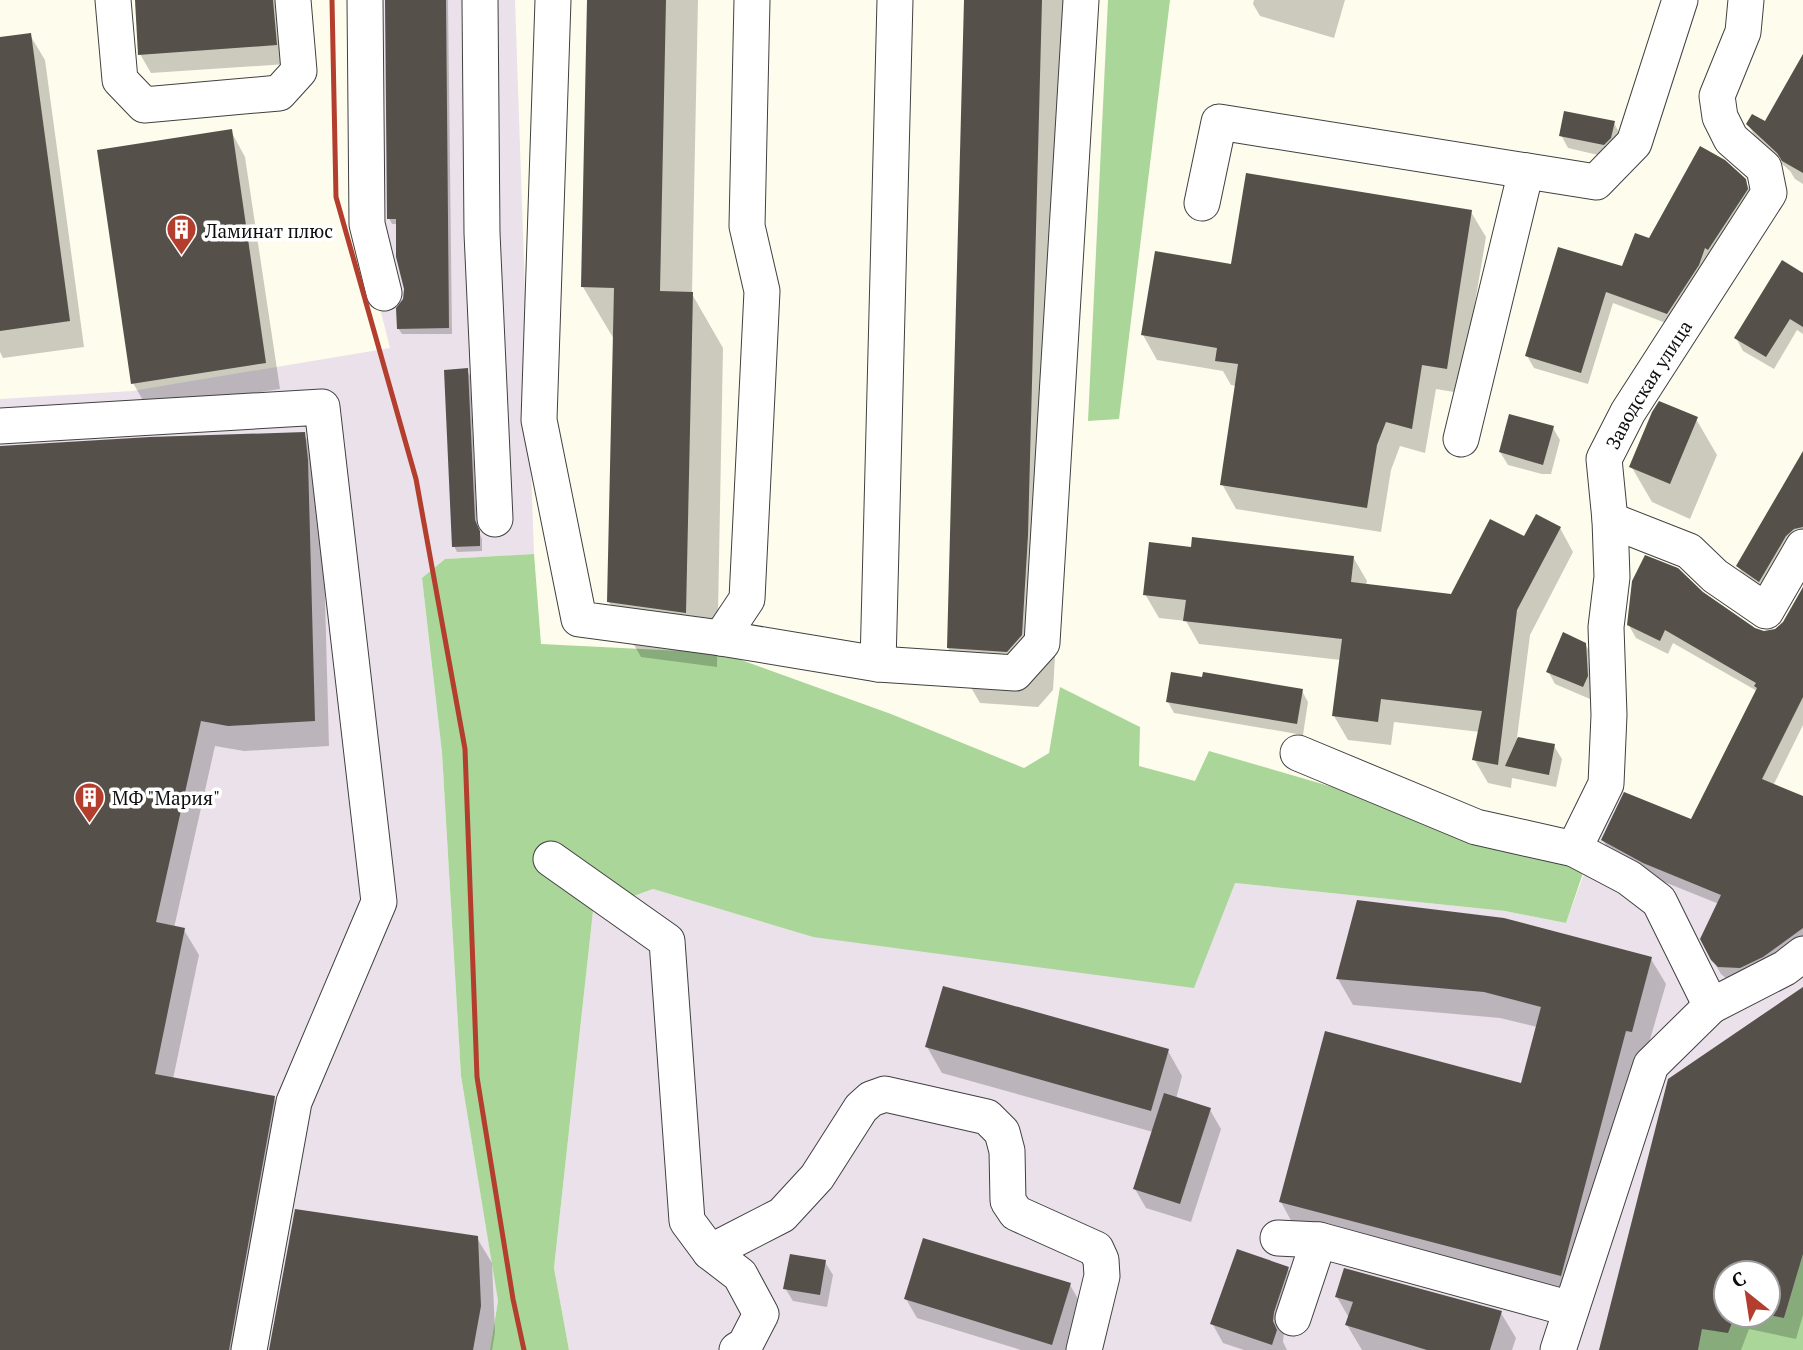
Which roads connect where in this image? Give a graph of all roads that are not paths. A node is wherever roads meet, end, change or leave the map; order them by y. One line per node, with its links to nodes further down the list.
1 (113, 0): 2 (street)
2 (293, 0)
3 (365, 0): 13 (street)
4 (480, 0): 16 (street)
5 (553, 0): 19 (street)
6 (752, 0): 19 (street)
7 (895, 0): 20 (street)
8 (1081, 0): 20 (street)
9 (1680, 0): 11 (street)
10 (1746, 0): 17 (street, Заводская улица)
11 (1526, 171): 12 (street); 15 (street)
12 (1202, 203)
13 (384, 293)
14 (0, 426): 31 (street)
15 (1461, 439)
16 (495, 519)
17 (1610, 520): 18 (street); 22 (street, Заводская улица)
18 (1803, 547)
19 (722, 638): 20 (street)
20 (878, 664)
21 (1298, 753): 22 (street)
22 (1574, 849): 25 (street)
23 (551, 859): 28 (street)
24 (1803, 954): 25 (street)
25 (1711, 1006): 29 (street)
26 (1278, 1238): 27 (street)
27 (1319, 1240): 29 (street); 30 (street)
28 (710, 1252): 32 (street); 33 (street)
29 (1571, 1309): 34 (street)
30 (1293, 1318)
31 (248, 1350)
32 (737, 1350)
33 (1084, 1350)
34 (1558, 1350)

